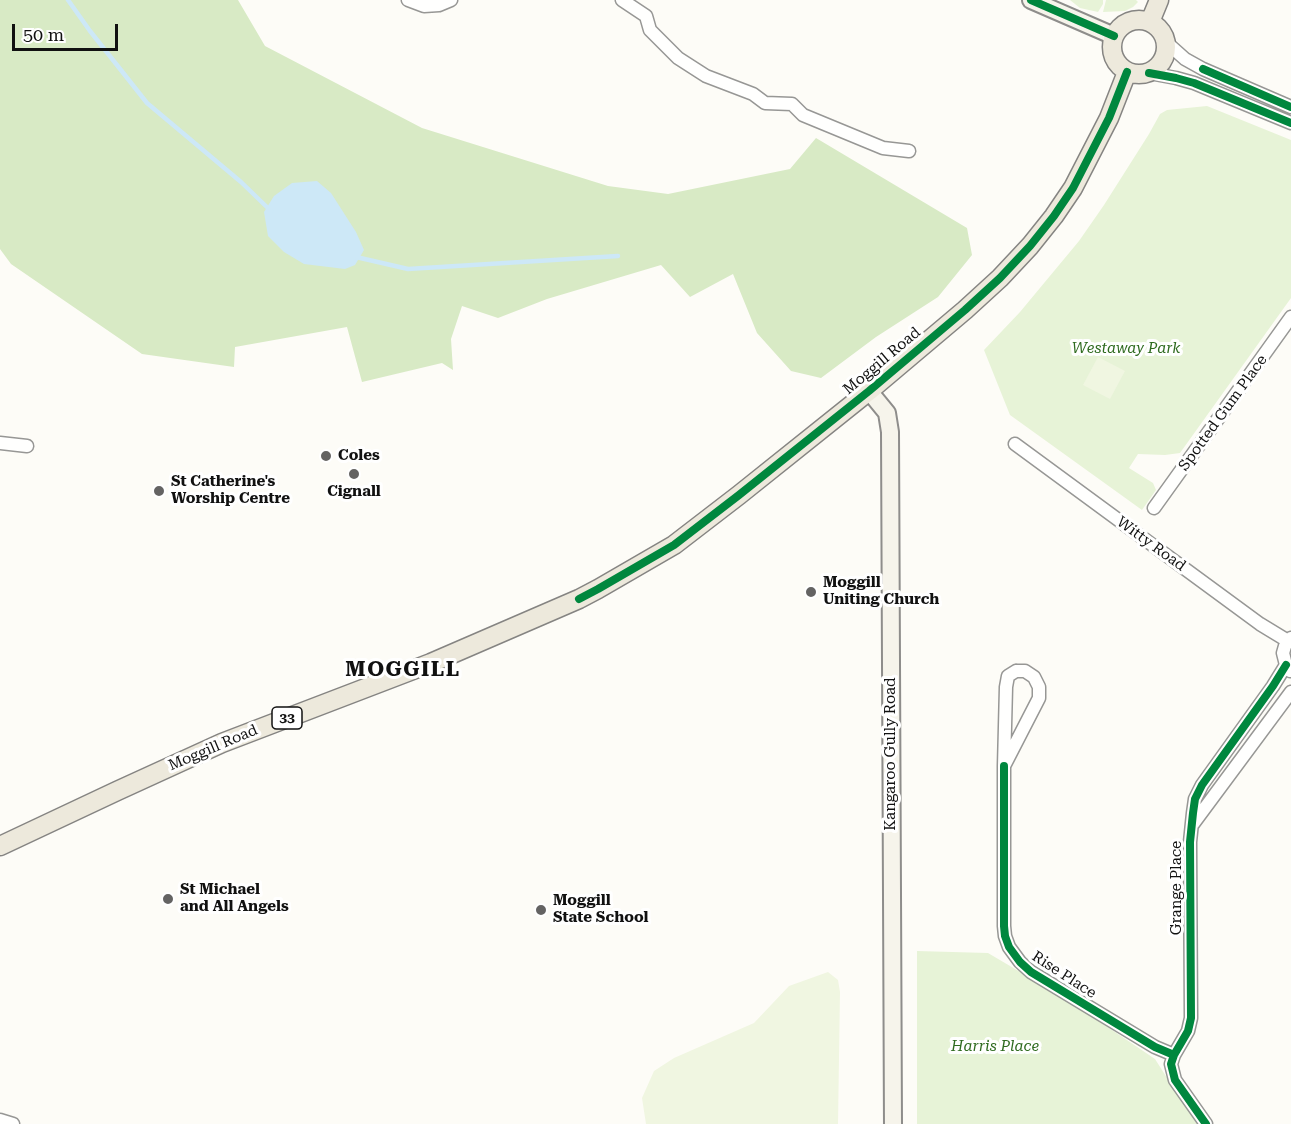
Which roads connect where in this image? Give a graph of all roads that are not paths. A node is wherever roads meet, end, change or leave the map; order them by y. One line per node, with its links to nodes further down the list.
1 (408, 0): 2 (street)
2 (451, 0)
3 (622, 0): 13 (street)
4 (1031, 0): 7 (main road)
5 (1159, 0): 6 (main road)
6 (1150, 22): 7 (main road); 8 (main road)
7 (1114, 36): 9 (main road)
8 (1166, 42): 10 (main road); 11 (street)
9 (1128, 72): 10 (main road); 15 (main road, Moggill Road / 33)
10 (1149, 73): 12 (street)
11 (1291, 107)
12 (1291, 123)
13 (909, 151)
14 (1291, 317): 19 (street, Spotted Gum Place)
15 (869, 391): 25 (main road, Moggill Road / 33); 29 (main road, Kangaroo Gully Road)
16 (0, 443): 18 (street)
17 (1015, 444): 20 (street, Witty Road)
18 (27, 446)
19 (1154, 508)
20 (1289, 639): 21 (street, Witty Road)
21 (1288, 668): 24 (street, Grange Place)
22 (1291, 692): 24 (street, Grange Place)
23 (1004, 766): 23 (street, Rise Place); 26 (street, Rise Place)
24 (1192, 825): 26 (street, Grange Place)
25 (0, 846)
26 (1174, 1055): 30 (street)
27 (0, 1120): 28 (street)
28 (13, 1124)
29 (893, 1124)
30 (1206, 1124)

